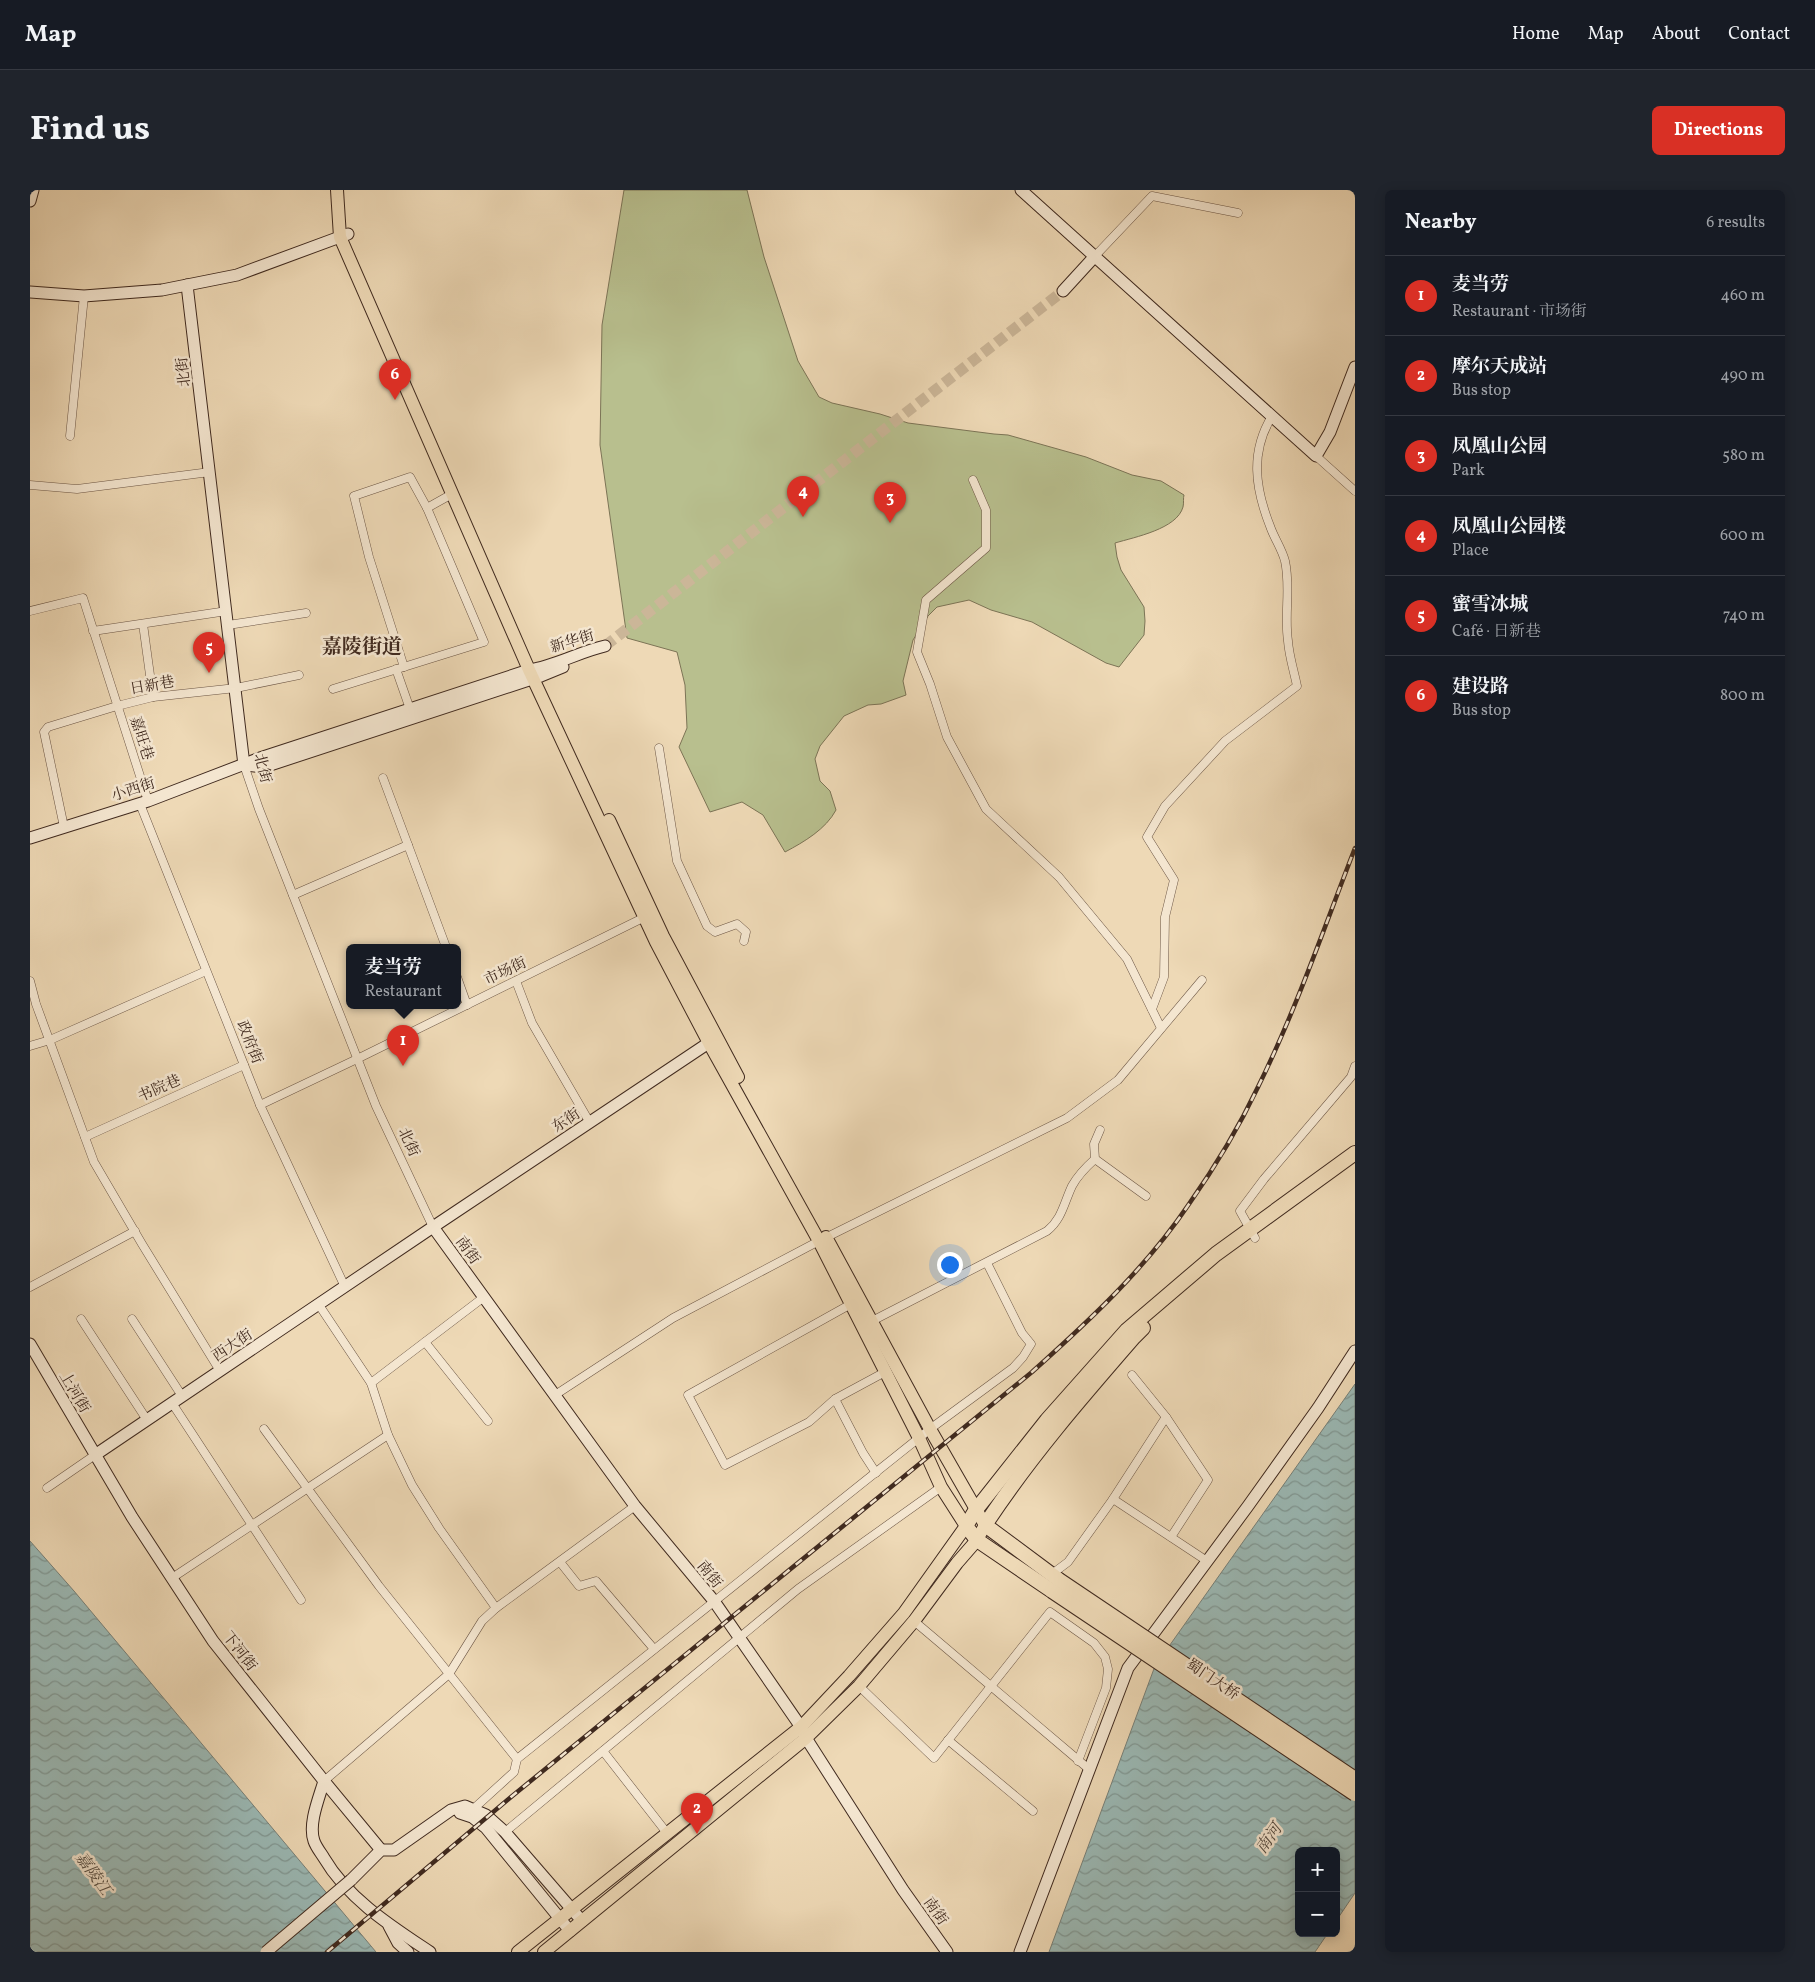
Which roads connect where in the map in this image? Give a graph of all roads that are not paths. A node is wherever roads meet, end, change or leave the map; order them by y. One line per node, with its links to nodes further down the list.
1 (33, 190): 5 (street)
2 (337, 190): 7 (main road)
3 (345, 190): 7 (main road)
4 (1021, 190): 8 (street)
5 (30, 201)
6 (1238, 213): 8 (street)
7 (344, 236): 9 (street); 21 (main road); 30 (main road)
8 (1095, 256): 10 (street); 14 (street)
9 (187, 285): 12 (street); 17 (street, 北街)
10 (1062, 291)
11 (30, 292): 12 (street)
12 (84, 296): 15 (street)
13 (1355, 367): 16 (street)
14 (1272, 416): 16 (street); 56 (street)
15 (70, 436)
16 (1316, 456): 20 (street)
17 (210, 472): 19 (street); 24 (street, 北街)
18 (973, 480): 56 (street)
19 (30, 485)
20 (1355, 491)
21 (452, 494): 22 (street); 30 (main road)
22 (427, 508): 29 (street); 29 (street)
23 (30, 611): 28 (street, 嘉旺巷)
24 (227, 611): 26 (street); 27 (street, 北街)
25 (306, 613): 27 (street)
26 (143, 624): 28 (street); 34 (street)
27 (228, 625): 32 (street, 北街)
28 (93, 632): 35 (street, 嘉旺巷)
29 (400, 668): 33 (street); 36 (street)
30 (535, 673): 36 (street); 38 (street); 45 (main road)
31 (299, 675): 32 (street, 日新巷)
32 (236, 688): 34 (street, 日新巷); 38 (street, 北街)
33 (333, 690)
34 (153, 697): 35 (street, 日新巷)
35 (117, 706): 40 (street, 嘉旺巷); 41 (street, 日新巷)
36 (410, 709): 38 (street)
37 (658, 748): 46 (street)
38 (244, 765): 40 (street, 小西街); 44 (street, 北街)
39 (383, 778): 43 (street)
40 (144, 802): 41 (street, 小西街); 48 (street, 政府街)
41 (64, 827): 42 (street, 小西街)
42 (30, 838)
43 (408, 846): 44 (street); 47 (street)
44 (293, 895): 61 (street, 北街)
45 (649, 915): 51 (street, 市场街); 59 (main road)
46 (744, 941)
47 (445, 944)
48 (206, 971): 58 (street); 62 (street, 政府街)
49 (1202, 980): 57 (street)
50 (30, 981): 58 (street)
51 (516, 981): 53 (street, 市场街); 65 (street)
52 (461, 988): 53 (street)
53 (467, 1005): 54 (street, 市场街)
54 (461, 1008)
55 (459, 1009): 61 (street, 市场街)
56 (1152, 1009): 57 (street)
57 (1161, 1028): 75 (street)
58 (50, 1040): 60 (street); 67 (street)
59 (712, 1041): 65 (street, 东街); 75 (main road)
60 (30, 1046)
61 (357, 1059): 64 (street, 市场街); 72 (street, 北街)
62 (244, 1065): 64 (street, 政府街); 67 (street, 书院巷)
63 (1355, 1066): 74 (street)
64 (260, 1105): 78 (street, 政府街)
65 (590, 1123): 72 (street, 东街)
66 (1100, 1130): 69 (street)
67 (85, 1137): 73 (street)
68 (1355, 1153): 74 (highway)
69 (1095, 1159): 71 (street); 76 (street)
70 (1355, 1165): 74 (highway)
71 (1146, 1196)
72 (432, 1227): 78 (street, 西大街); 79 (street, 南街)
73 (134, 1232): 77 (street); 88 (street)
74 (1253, 1234): 110 (highway); 112 (highway)
75 (823, 1240): 80 (main road); 84 (main road); 92 (street)
76 (987, 1263): 84 (street); 100 (street)
77 (30, 1287)
78 (345, 1287): 81 (street, 西大街)
79 (484, 1297): 85 (street); 92 (street, 南街)
80 (851, 1304): 89 (main road); 94 (street)
81 (319, 1305): 88 (street, 西大街); 91 (street)
82 (132, 1319): 93 (street)
83 (81, 1320): 97 (street)
84 (872, 1322): 100 (main road)
85 (425, 1342): 91 (street); 98 (street)
86 (30, 1344): 103 (street, 上河街)
87 (1355, 1351): 116 (street)
88 (220, 1371): 93 (street, 西大街)
89 (885, 1372): 94 (street); 102 (main road)
90 (1132, 1375): 96 (street)
91 (371, 1383): 101 (street)
92 (555, 1395): 109 (street, 南街)
93 (182, 1396): 95 (street, 西大街)
94 (834, 1399): 104 (street)
95 (172, 1403): 97 (street, 西大街); 111 (street)
96 (1166, 1418): 108 (street); 114 (street)
97 (147, 1420): 103 (street, 西大街)
98 (488, 1420)
99 (264, 1429): 107 (street)
100 (930, 1429): 102 (street); 110 (main road)
101 (388, 1435): 107 (street); 122 (street)
102 (919, 1438): 104 (street); 105 (main road)
103 (95, 1455): 106 (street, 西大街); 118 (street, 下河街)
104 (876, 1473): 121 (street)
105 (941, 1487): 113 (main road); 124 (street)
106 (47, 1488)
107 (307, 1488): 111 (street); 126 (street)
108 (1113, 1499): 114 (street); 119 (street)
109 (635, 1506): 117 (street); 121 (street, 南街)
110 (976, 1511): 112 (main road); 113 (highway)
111 (252, 1525): 118 (street); 120 (street)
112 (985, 1525): 115 (main road); 119 (highway)
113 (966, 1526): 115 (highway); 129 (main road)
114 (1171, 1537): 116 (street)
115 (977, 1540): 119 (highway); 123 (main road)
116 (1207, 1561): 134 (street)
117 (560, 1562): 122 (street); 125 (street)
118 (172, 1578): 136 (street, 下河街)
119 (1055, 1582): 135 (highway, 蜀门大桥, bridge); 137 (highway, 蜀门大桥, bridge)
120 (301, 1600)
121 (714, 1601): 124 (street, 南街); 125 (street)
122 (496, 1608): 126 (street)
123 (914, 1621): 127 (main road); 128 (street)
124 (740, 1639): 129 (street, 南街); 131 (street)
125 (654, 1650): 132 (street)
126 (449, 1674): 132 (street); 136 (street)
127 (859, 1686): 129 (main road); 130 (street)
128 (991, 1687): 130 (street); 133 (street); 133 (street)
129 (804, 1732): 141 (main road); 145 (main road); 153 (street, 南街)
130 (948, 1740): 138 (street)
131 (603, 1751): 140 (street); 141 (street)
132 (517, 1759): 139 (street)
133 (1078, 1760): 134 (street)
134 (1090, 1770): 154 (street)
135 (1355, 1779)
136 (324, 1781): 142 (street, 下河街); 146 (street)
137 (1355, 1794)
138 (1033, 1811)
139 (470, 1812): 140 (street); 142 (street); 144 (street)
140 (505, 1832): 143 (street)
141 (667, 1833): 143 (main road)
142 (381, 1850): 148 (street, bridge)
143 (572, 1909): 144 (main road); 145 (street)
144 (560, 1918): 147 (street); 151 (main road)
145 (582, 1921): 147 (main road)
146 (389, 1925): 149 (street); 150 (street)
147 (570, 1930): 152 (main road)
148 (266, 1952)
149 (408, 1952)
150 (430, 1952)
151 (518, 1952)
152 (544, 1952)
153 (947, 1952)
154 (1020, 1952)

